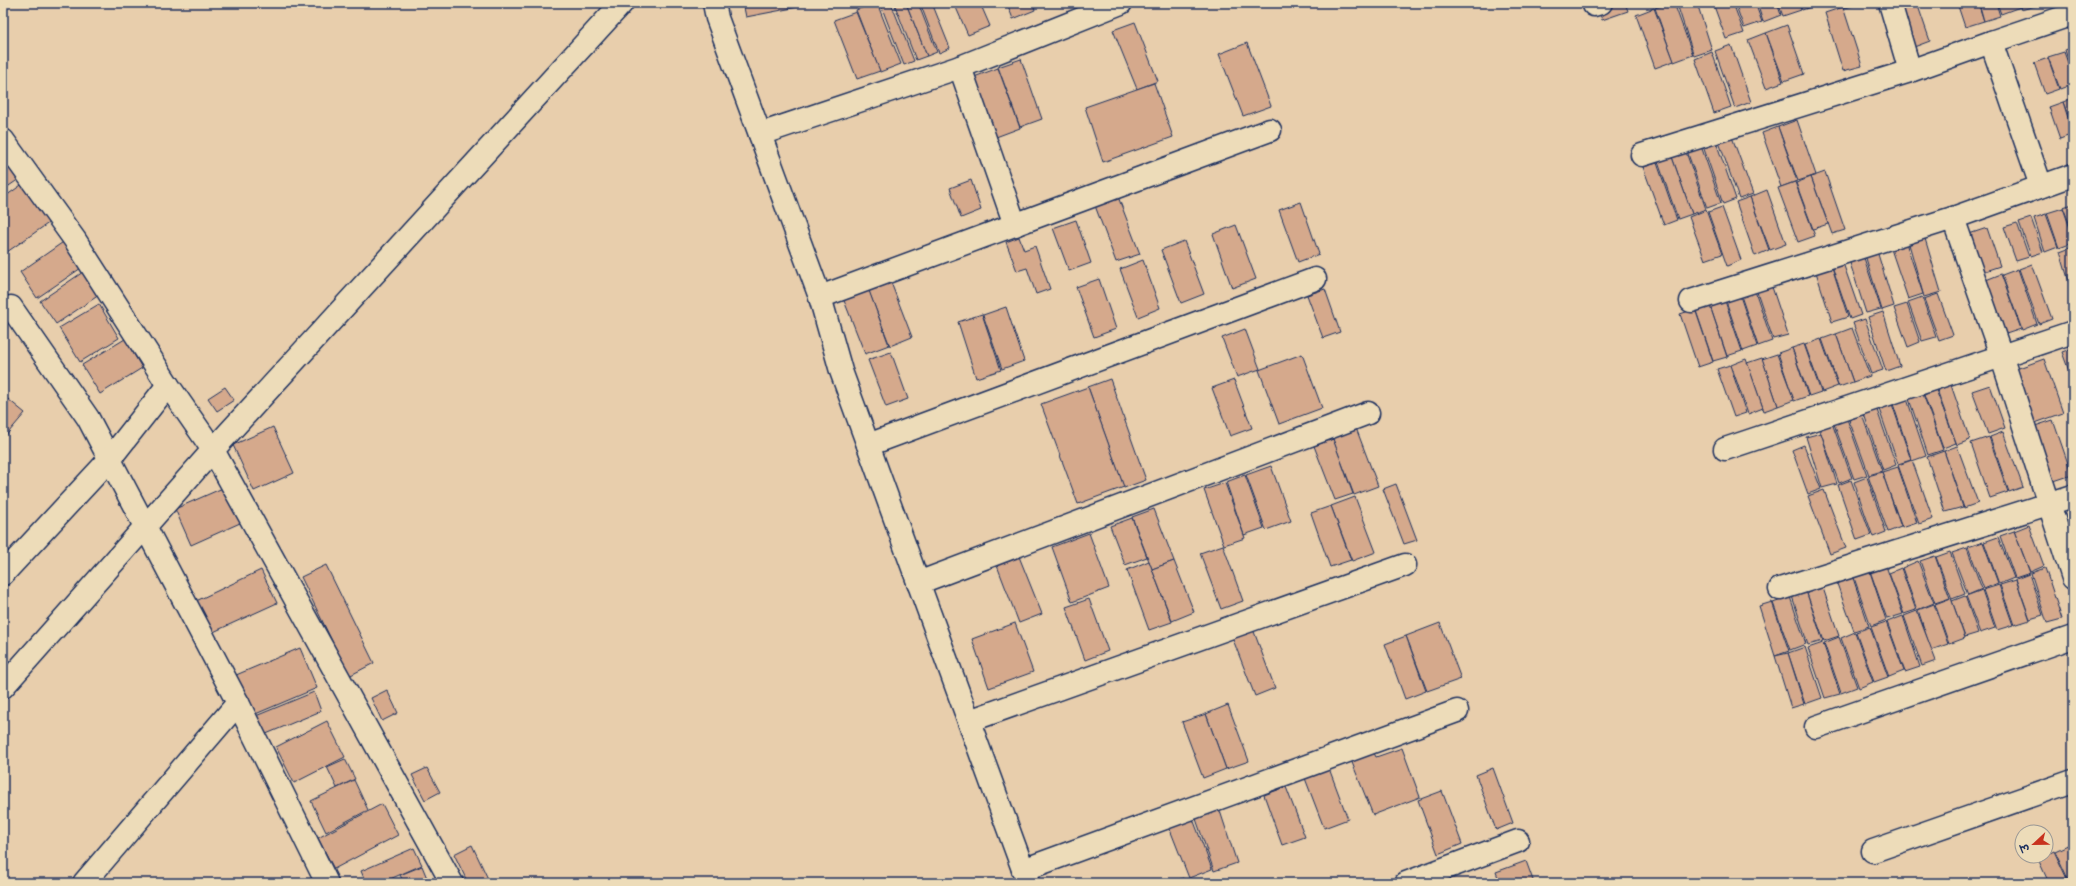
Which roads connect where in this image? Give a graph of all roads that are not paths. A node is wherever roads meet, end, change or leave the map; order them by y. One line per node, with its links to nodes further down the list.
1 (622, 3): 27 (street)
2 (714, 3): 10 (street)
3 (1121, 3): 7 (street)
4 (1890, 3): 8 (street)
5 (2073, 14): 6 (street)
6 (1991, 42): 8 (street); 14 (street)
7 (960, 67): 10 (street); 16 (street)
8 (1910, 71): 12 (street)
9 (1270, 130): 16 (street)
10 (760, 134): 18 (street)
11 (3, 140): 23 (street)
12 (1642, 155)
13 (2073, 175): 14 (street)
14 (2041, 186): 15 (street)
15 (1953, 218): 19 (street); 22 (street)
16 (1015, 225): 18 (street)
17 (1315, 279): 25 (street)
18 (820, 297): 25 (street)
19 (1691, 301)
20 (6, 306): 28 (street)
21 (2073, 332): 22 (street)
22 (2001, 355): 26 (street); 30 (street)
23 (168, 385): 27 (street); 28 (street)
24 (1368, 413): 35 (street)
25 (868, 445): 35 (street)
26 (1725, 449)
27 (213, 450): 31 (street); 49 (street)
28 (109, 460): 31 (street); 33 (street)
29 (2073, 496): 30 (street)
30 (2050, 504): 34 (street); 36 (street)
31 (146, 526): 38 (street); 39 (street)
32 (1405, 565): 41 (street)
33 (3, 574)
34 (2073, 578)
35 (918, 583): 41 (street)
36 (1780, 589)
37 (2073, 637): 42 (street)
38 (3, 687)
39 (238, 703): 47 (street); 48 (street)
40 (1457, 711): 46 (street)
41 (969, 721): 46 (street)
42 (1816, 727)
43 (2073, 781): 45 (street)
44 (1518, 841): 50 (street)
45 (1873, 851)
46 (1026, 876)
47 (323, 881)
48 (84, 883)
49 (452, 883)
50 (1406, 883)

